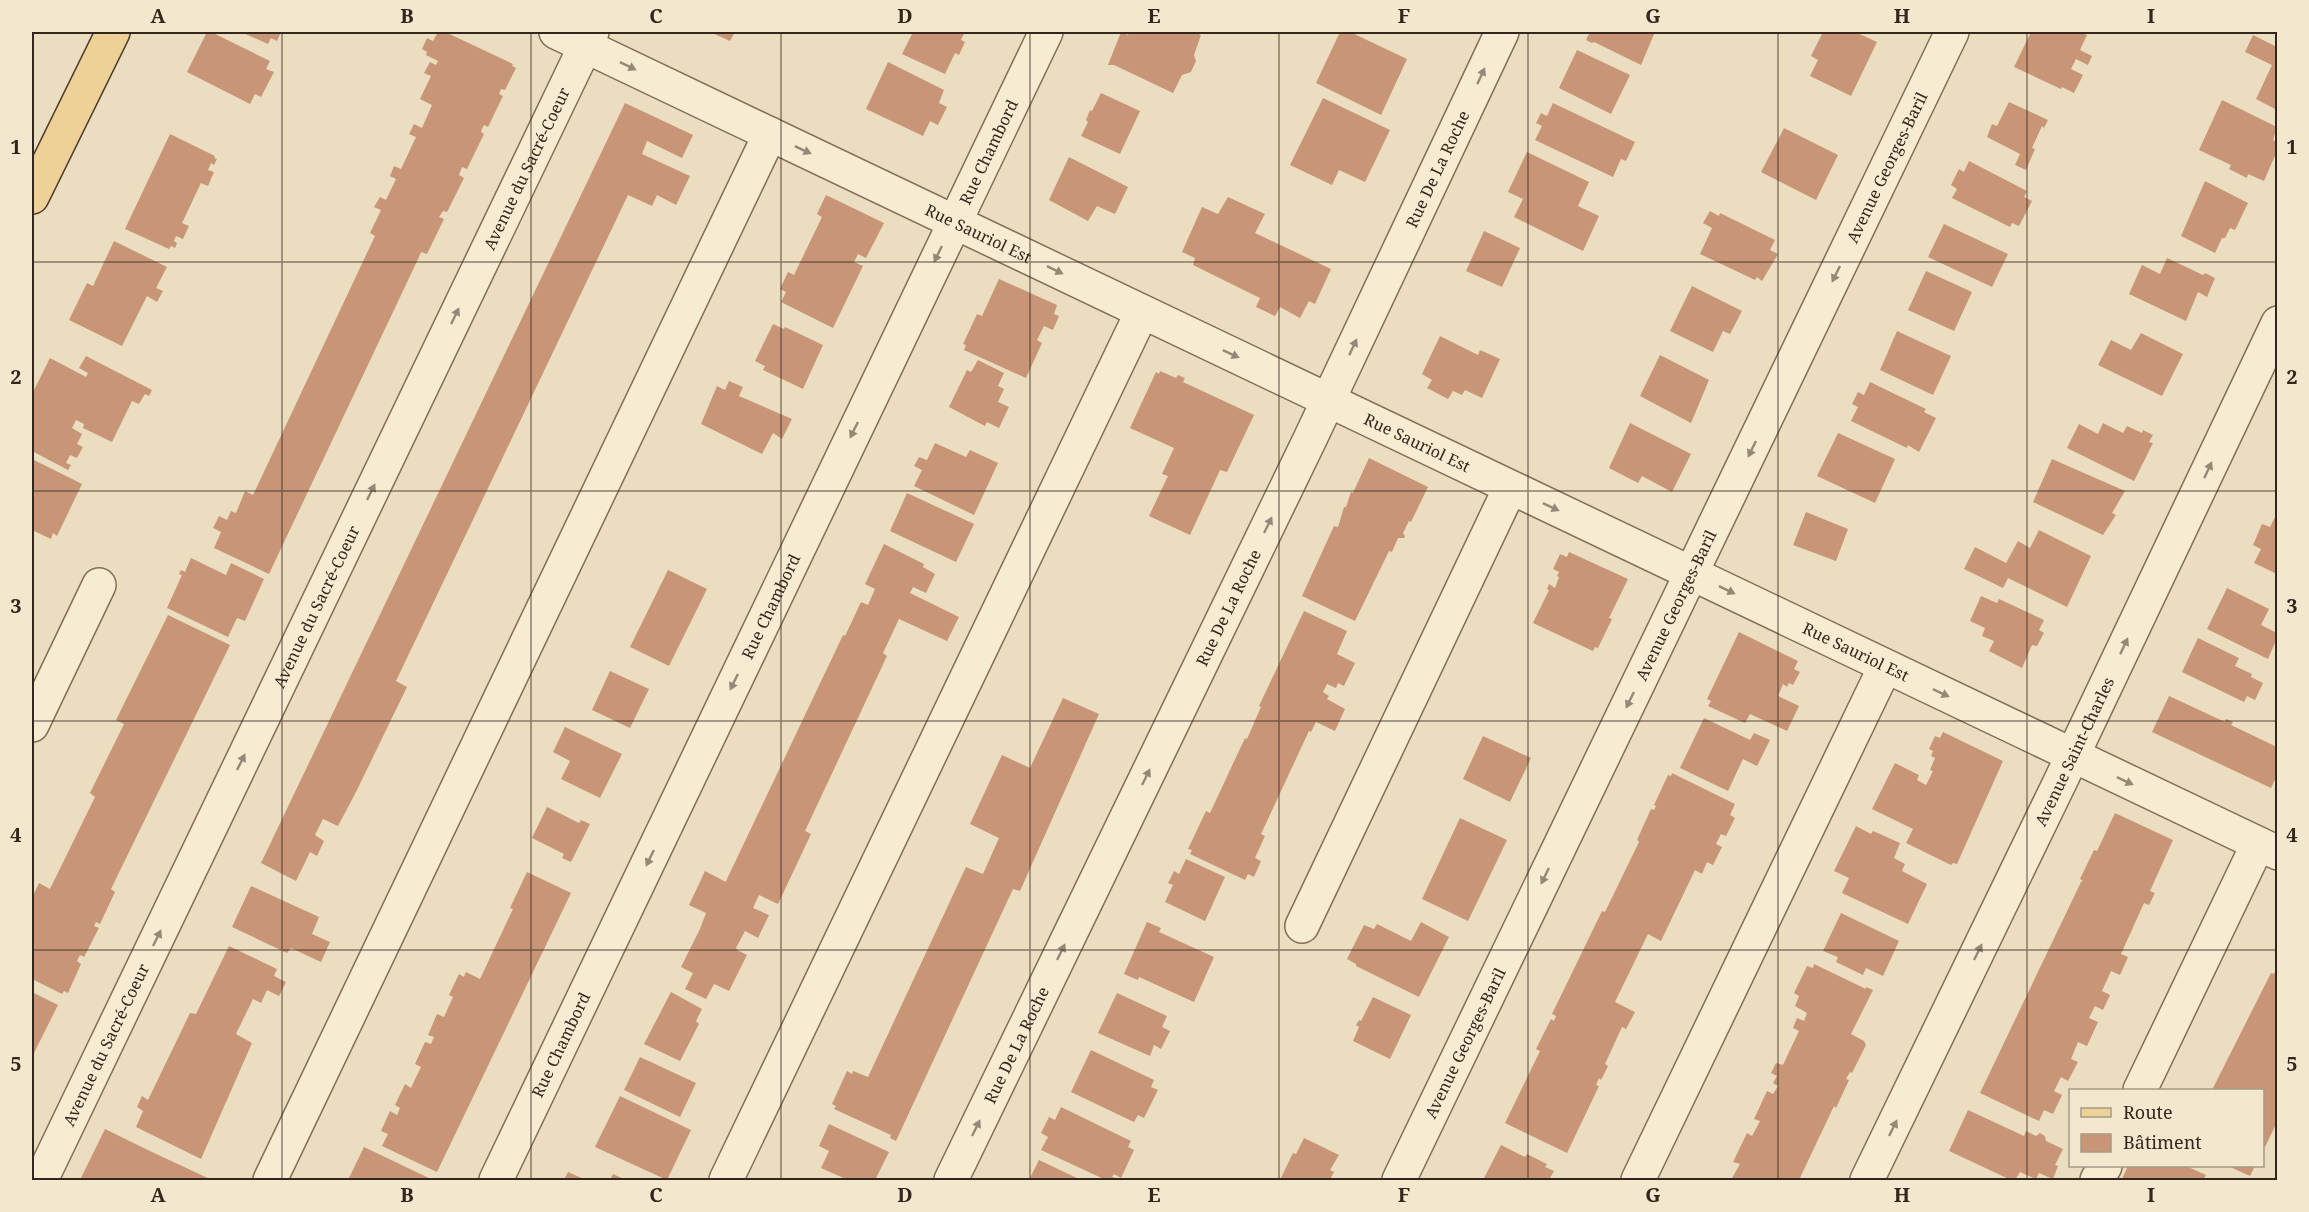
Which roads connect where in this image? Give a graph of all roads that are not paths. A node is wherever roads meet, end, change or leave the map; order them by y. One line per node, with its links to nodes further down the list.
1 (112, 32): 8 (main road)
2 (556, 32): 6 (street, Rue Sauriol Est)
3 (1046, 32): 9 (street, Rue Chambord)
4 (1502, 32): 12 (street, Rue De La Roche, one-way to 4)
5 (1952, 32): 14 (street, Avenue Georges-Baril, one-way to 14)
6 (588, 38): 7 (street, Rue Sauriol Est, one-way to 7); 22 (street, Avenue du Sacré-Coeur, one-way to 6)
7 (770, 134): 9 (street, Rue Sauriol Est, one-way to 9); 23 (street)
8 (32, 197)
9 (955, 220): 10 (street, Rue Sauriol Est, one-way to 10); 24 (street, Rue Chambord, one-way to 24)
10 (1142, 312): 12 (street, Rue Sauriol Est, one-way to 12); 25 (street)
11 (2277, 323): 18 (street, Avenue Saint-Charles, one-way to 11)
12 (1328, 400): 13 (street, Rue Sauriol Est); 26 (street, Rue De La Roche, one-way to 12)
13 (1510, 488): 14 (street, Rue Sauriol Est, one-way to 14); 20 (street)
14 (1691, 573): 16 (street, Rue Sauriol Est, one-way to 16); 27 (street, Avenue Georges-Baril, one-way to 27)
15 (99, 585): 17 (street)
16 (1886, 667): 18 (street, Rue Sauriol Est, one-way to 18); 28 (street)
17 (32, 725)
18 (2072, 756): 19 (street, Rue Sauriol Est, one-way to 19); 29 (street, Avenue Saint-Charles, one-way to 18)
19 (2268, 849): 21 (street)
20 (1302, 927)
21 (2141, 1089)
22 (41, 1180)
23 (270, 1180)
24 (496, 1180)
25 (726, 1180)
26 (951, 1180)
27 (1400, 1180)
28 (1638, 1180)
29 (1867, 1180)

